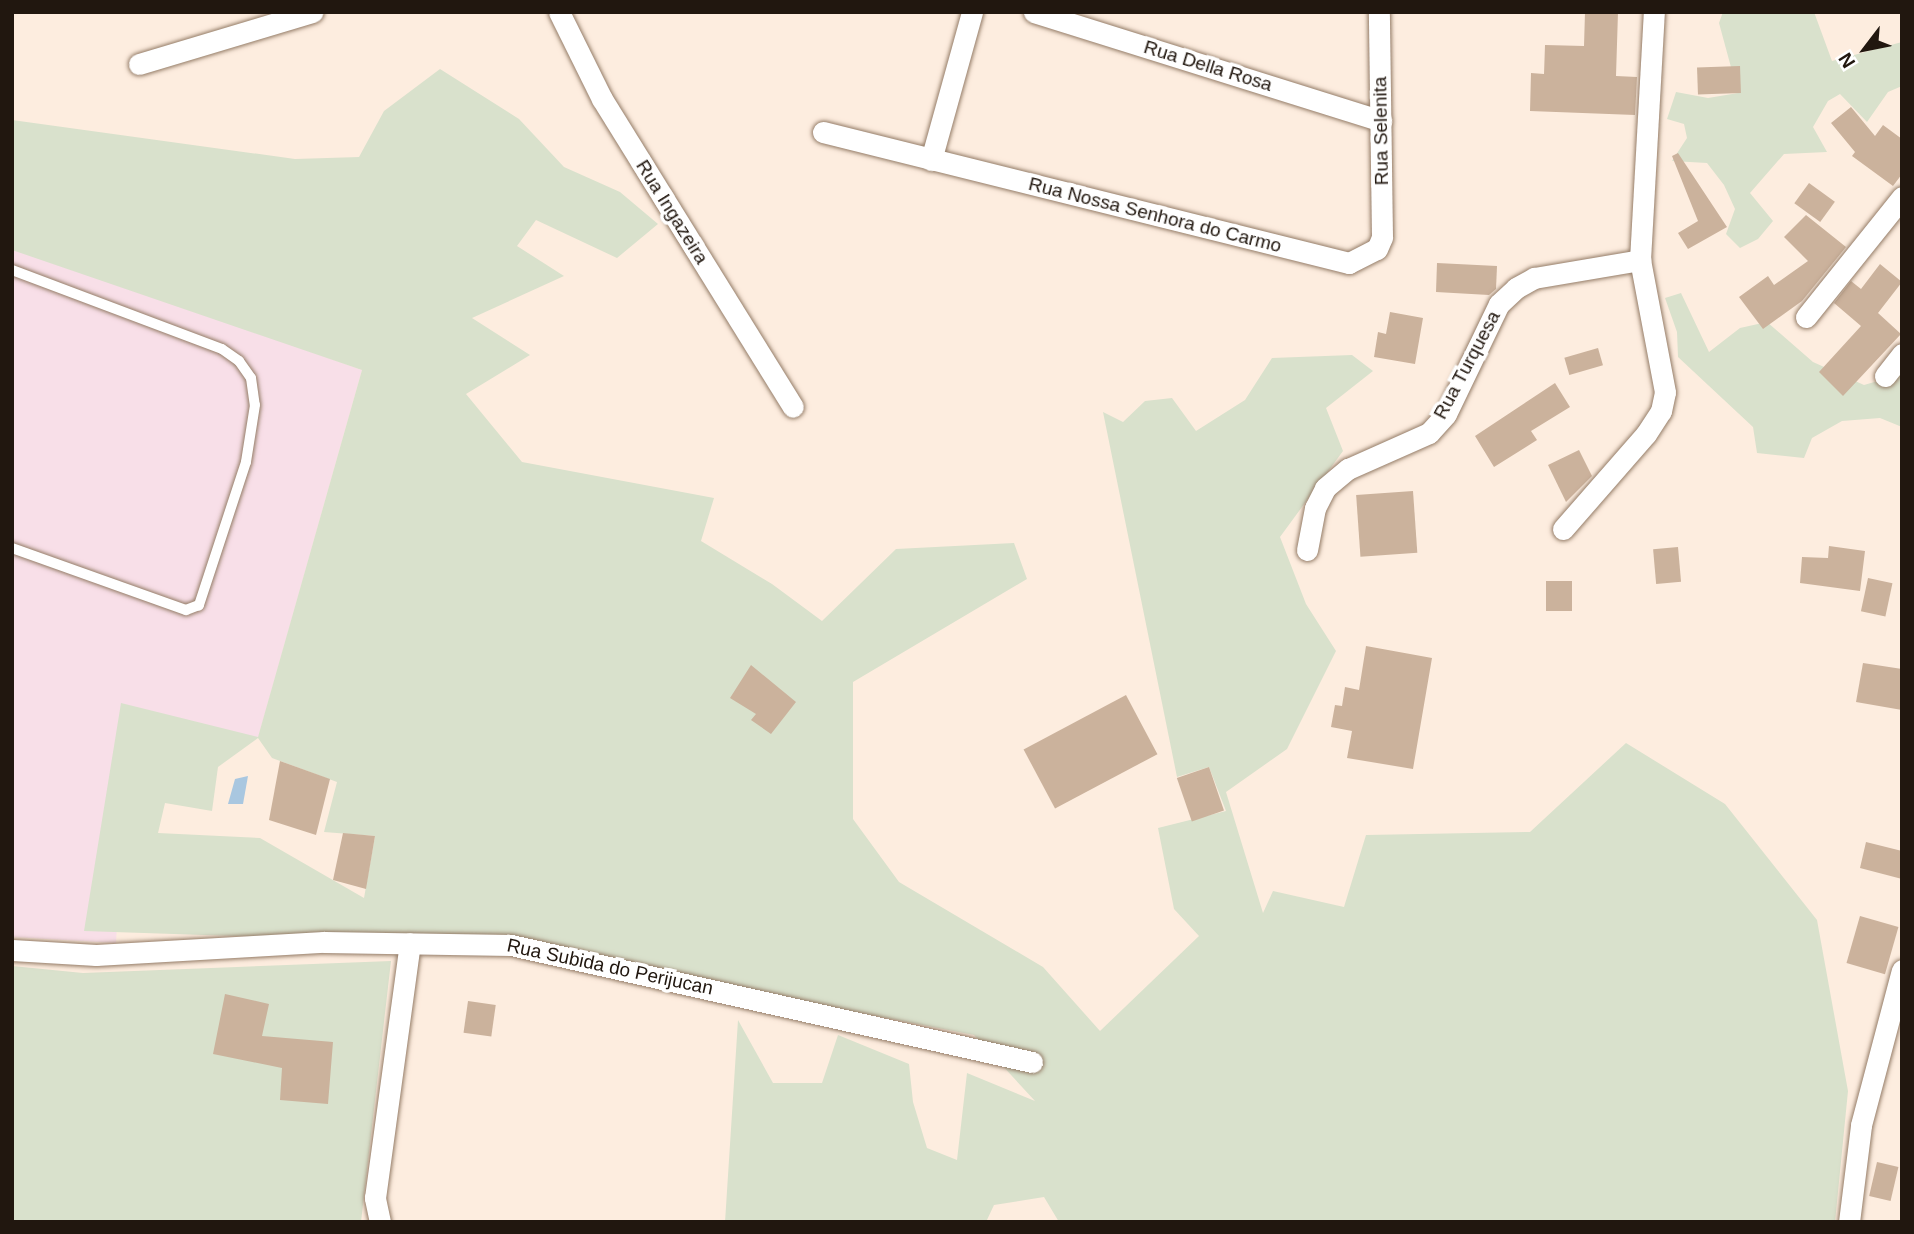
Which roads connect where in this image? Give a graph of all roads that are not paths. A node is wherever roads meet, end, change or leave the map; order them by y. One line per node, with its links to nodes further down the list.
1 (312, 12): 8 (street)
2 (559, 12): 19 (street, Rua Ingazeira)
3 (972, 12): 11 (street)
4 (1034, 12): 7 (street, Rua Della Rosa)
5 (1379, 12): 9 (street, Rua Selenita)
6 (1654, 12): 14 (street)
7 (1072, 18): 9 (street, Rua Della Rosa)
8 (139, 64)
9 (1381, 121): 13 (street, Rua Selenita)
10 (823, 132): 11 (street, Rua Nossa Senhora do Carmo)
11 (931, 160): 13 (street, Rua Nossa Senhora do Carmo)
12 (1902, 197): 16 (street)
13 (1377, 249)
14 (1640, 260): 20 (street); 22 (street, Rua Turquesa)
15 (12, 270): 21 (lane)
16 (1806, 317)
17 (1902, 354): 18 (street)
18 (1885, 376)
19 (793, 407)
20 (1563, 528)
21 (12, 548)
22 (1307, 551)
23 (410, 943): 24 (street, Rua Subida do Perijucan); 26 (street, Rua Subida do Perijucan); 27 (street)
24 (12, 950)
25 (1902, 970): 28 (street)
26 (1031, 1062)
27 (380, 1222)
28 (1849, 1222)

